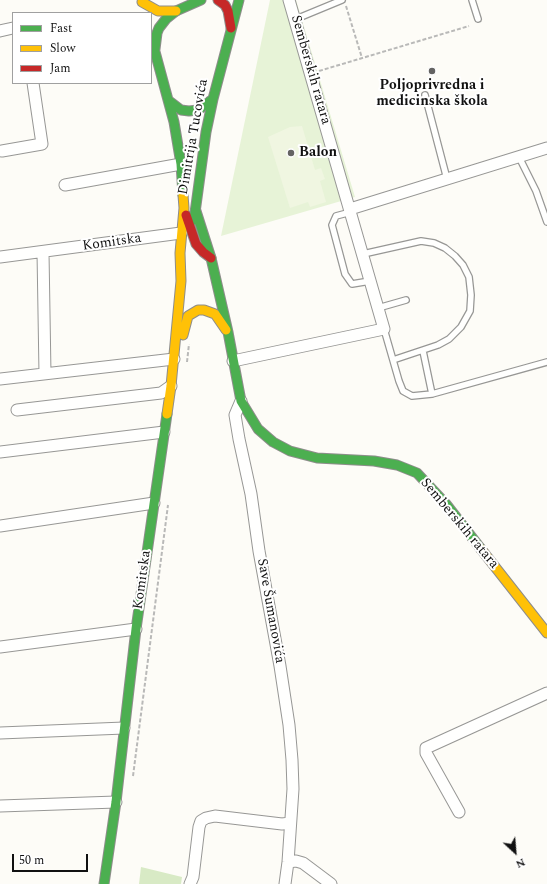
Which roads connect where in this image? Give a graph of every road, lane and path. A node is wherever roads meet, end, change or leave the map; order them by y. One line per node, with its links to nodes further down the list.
1 (201, 0): 8 (main road)
2 (218, 0): 14 (main road)
3 (239, 0): 14 (main road, Dimitrija Tucovića)
4 (289, 0): 10 (street, Semberskih ratara)
5 (343, 0): 10 (lane); 18 (path)
6 (472, 0): 11 (lane)
7 (141, 1): 8 (main road); 9 (main road)
8 (176, 11): 17 (main road)
9 (145, 12)
10 (296, 19): 19 (street, Semberskih ratara)
11 (478, 19)
12 (469, 26): 18 (path)
13 (12, 28): 15 (street)
14 (231, 29): 22 (main road, Dimitrija Tucovića)
15 (0, 31)
16 (152, 41): 17 (main road)
17 (154, 50): 23 (main road)
18 (362, 58): 19 (path)
19 (311, 74): 31 (street, Semberskih ratara)
20 (33, 84): 25 (street)
21 (425, 95): 28 (lane)
22 (213, 99): 23 (main road); 30 (main road, Dimitrija Tucovića)
23 (168, 100): 27 (main road)
24 (547, 148): 26 (street)
25 (2, 151)
26 (519, 156): 28 (street); 32 (lane)
27 (181, 164): 29 (street); 33 (main road)
28 (447, 179): 31 (street)
29 (65, 185)
30 (196, 211): 33 (main road, Dimitrija Tucovića); 37 (main road, Semberskih ratara)
31 (350, 211): 35 (street, Semberskih ratara); 39 (lane)
32 (547, 222)
33 (186, 234): 34 (street, Komitska); 37 (main road); 38 (main road, Dimitrija Tucovića)
34 (43, 252): 36 (street, Komitska); 51 (street)
35 (363, 254): 39 (street, Semberskih ratara); 45 (lane)
36 (0, 256)
37 (211, 258): 43 (main road, Semberskih ratara)
38 (181, 280): 46 (main road, Komitska)
39 (370, 281): 41 (street, Semberskih ratara)
40 (406, 300): 41 (lane)
41 (378, 308): 42 (street, Semberskih ratara)
42 (384, 329): 47 (lane); 48 (street)
43 (228, 332): 48 (main road, Semberskih ratara); 53 (main road)
44 (189, 343): 50 (path)
45 (423, 351): 47 (lane); 54 (lane)
46 (174, 359): 51 (street); 53 (main road, Komitska)
47 (393, 360): 54 (lane)
48 (233, 361): 55 (main road, Semberskih ratara)
49 (547, 362): 54 (lane)
50 (186, 364)
51 (45, 374): 52 (street)
52 (0, 379)
53 (171, 386): 56 (street); 57 (main road, Komitska)
54 (432, 394)
55 (241, 401): 63 (main road, Semberskih ratara); 72 (street, Save Šumanovića)
56 (17, 410)
57 (164, 432): 58 (street); 60 (main road, Komitska)
58 (0, 452)
59 (168, 502): 68 (path)
60 (154, 503): 61 (street); 62 (main road, Komitska)
61 (0, 526)
62 (136, 629): 64 (street); 66 (main road, Komitska)
63 (547, 633)
64 (0, 647)
65 (547, 693): 71 (street)
66 (124, 728): 67 (street); 69 (main road, Komitska)
67 (0, 733)
68 (132, 780)
69 (116, 802): 70 (street); 74 (main road, Komitska)
70 (0, 806)
71 (459, 812)
72 (290, 823): 73 (street, Save Šumanovića); 75 (street)
73 (288, 862): 76 (street, Save Šumanovića); 77 (street)
74 (104, 884)
75 (190, 884)
76 (285, 884)
77 (331, 884)

